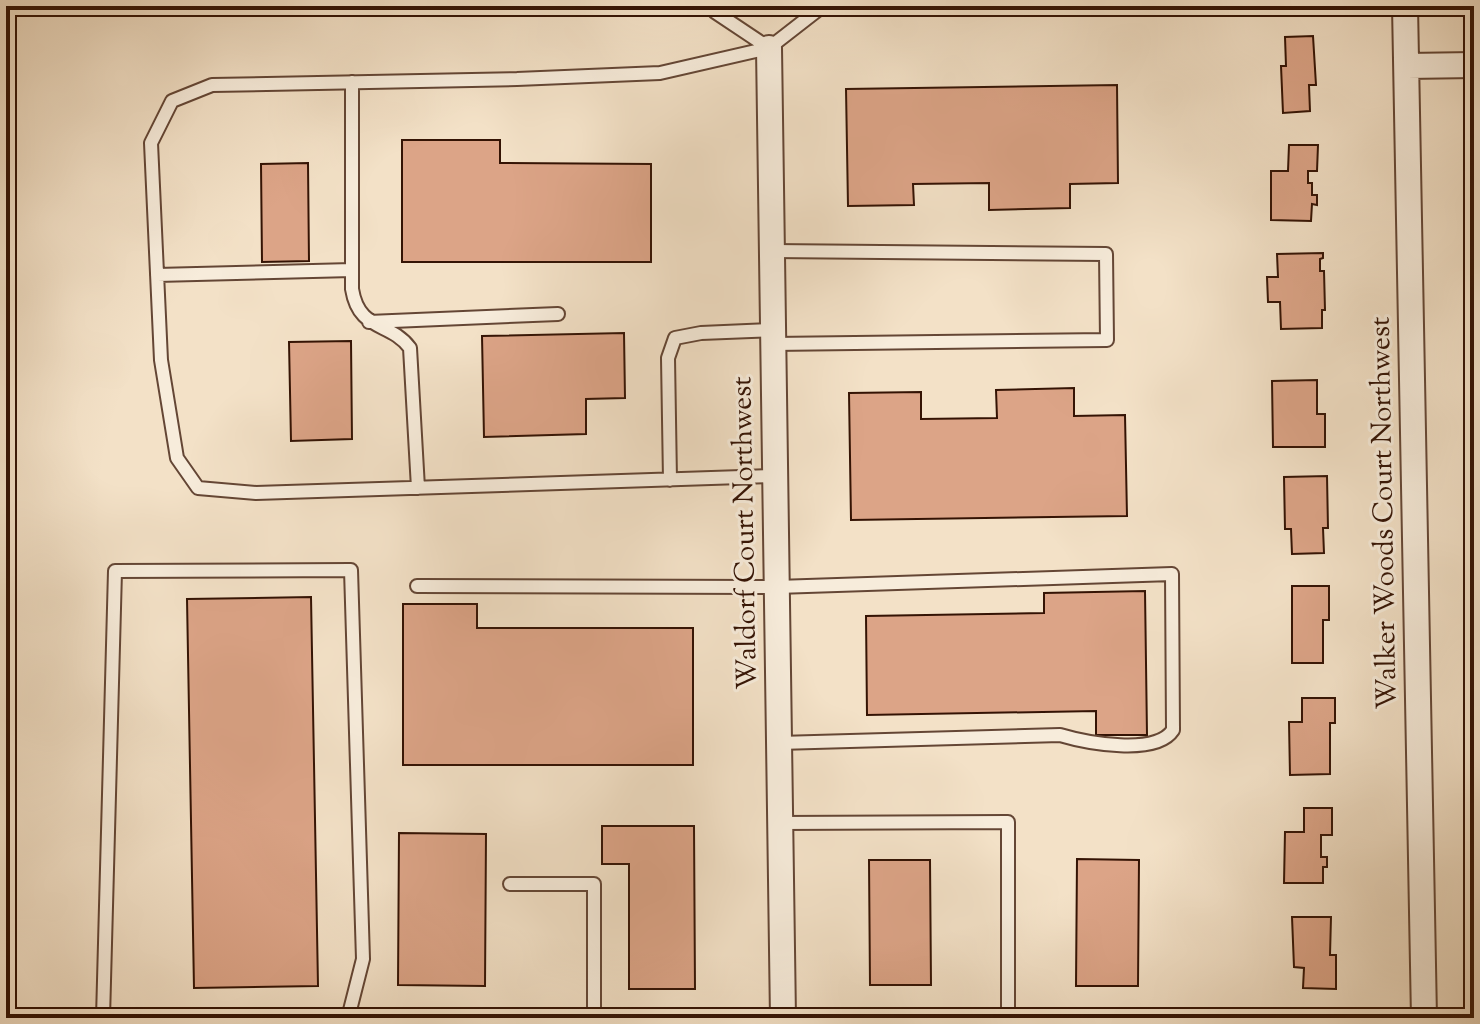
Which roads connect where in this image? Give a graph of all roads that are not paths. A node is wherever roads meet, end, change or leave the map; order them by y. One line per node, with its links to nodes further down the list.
1 (711, 6): 5 (lane)
2 (823, 6): 3 (lane); 5 (lane)
3 (844, 6)
4 (1405, 6): 7 (street, Walker Woods Court Northwest)
5 (769, 48): 8 (lane); 9 (street, Waldorf Court Northwest)
6 (1474, 65): 7 (street)
7 (1407, 66): 28 (street, Walker Woods Court Northwest)
8 (352, 82): 10 (lane); 11 (lane)
9 (772, 251): 14 (street, Waldorf Court Northwest); 14 (lane)
10 (352, 270): 11 (lane); 13 (lane)
11 (157, 275): 17 (lane)
12 (558, 314): 13 (lane)
13 (369, 322): 17 (lane)
14 (773, 337): 15 (street, Waldorf Court Northwest); 16 (lane)
15 (775, 476): 16 (lane); 19 (street, Waldorf Court Northwest)
16 (670, 480): 17 (lane)
17 (418, 488)
18 (417, 586): 19 (lane)
19 (777, 587): 20 (street, Waldorf Court Northwest); 20 (lane)
20 (779, 743): 21 (street, Waldorf Court Northwest)
21 (780, 823): 26 (street, Waldorf Court Northwest); 27 (lane)
22 (510, 884): 25 (lane)
23 (103, 1018): 24 (lane)
24 (348, 1018)
25 (594, 1018)
26 (783, 1018)
27 (1008, 1018)
28 (1424, 1018)

